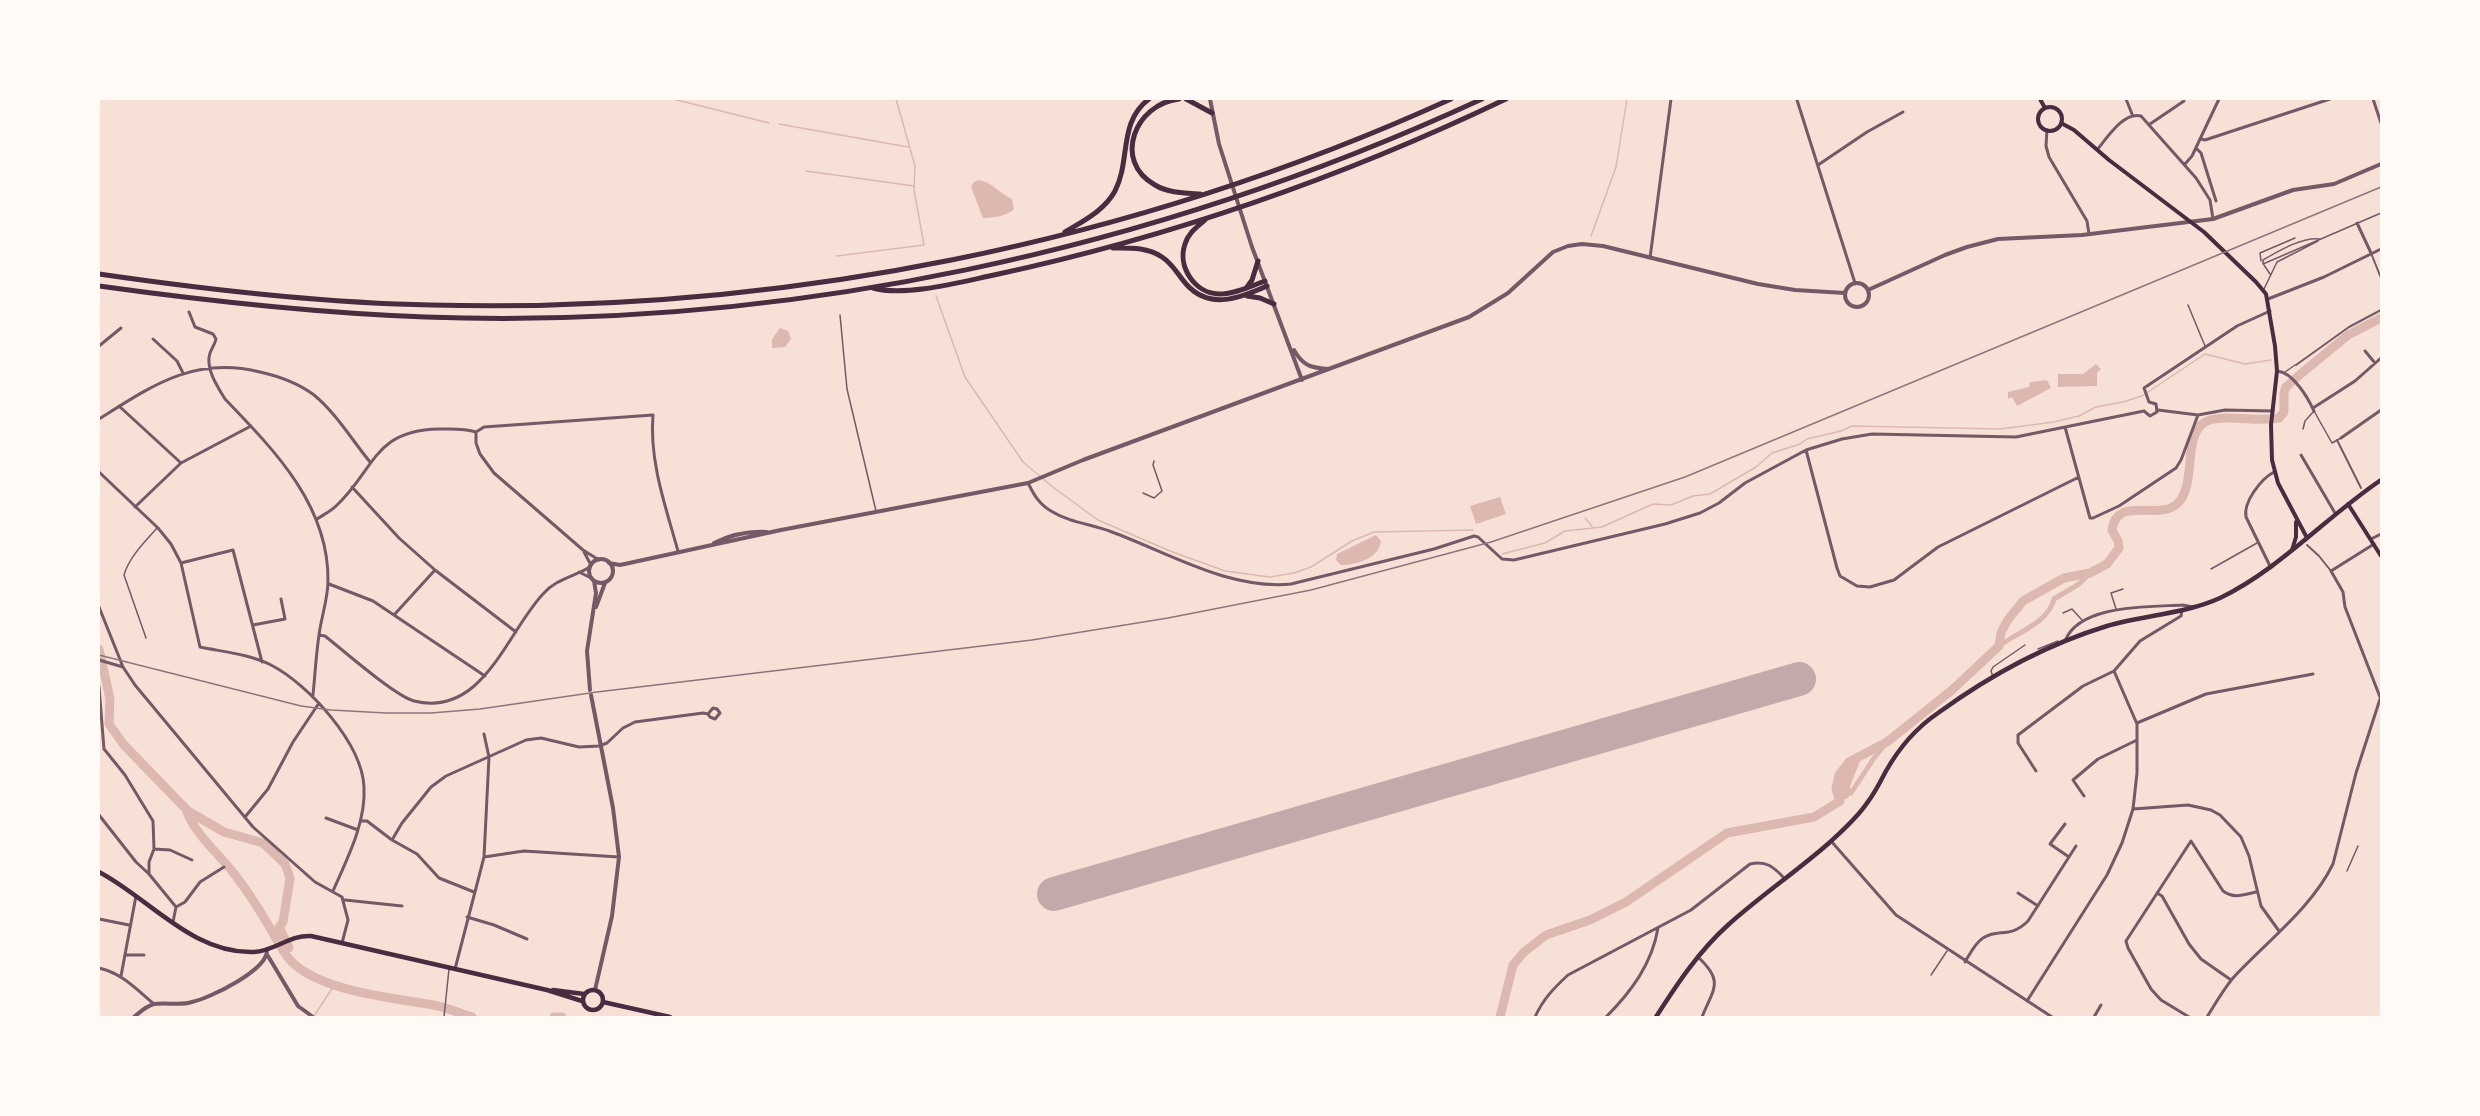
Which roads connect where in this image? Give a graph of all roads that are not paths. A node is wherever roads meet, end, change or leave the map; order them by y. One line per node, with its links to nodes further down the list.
1 (1149, 99): 37 (highway)
2 (1179, 99): 30 (highway)
3 (1186, 99): 18 (highway)
4 (1210, 99): 18 (street)
5 (1451, 99): 30 (highway)
6 (1482, 99): 52 (highway)
7 (1506, 99): 33 (highway)
8 (1671, 99): 43 (street)
9 (2040, 99): 16 (main road)
10 (2126, 99): 19 (street)
11 (2219, 99): 24 (street)
12 (2330, 99): 24 (street)
13 (2373, 99): 21 (street)
14 (1797, 100): 28 (street)
15 (2184, 101): 22 (street)
16 (2045, 108): 20 (main road); 23 (main road)
17 (1903, 112): 28 (street)
18 (1212, 113): 44 (street)
19 (2132, 114): 22 (street); 26 (street)
20 (2061, 123): 23 (main road); 26 (main road)
21 (2381, 123)
22 (2150, 124): 29 (street)
23 (2047, 130): 36 (street)
24 (2201, 139): 25 (street)
25 (2196, 148): 29 (street); 31 (street)
26 (2097, 150): 55 (main road)
27 (2381, 164): 34 (street)
28 (1817, 165): 50 (street)
29 (2185, 165): 34 (street)
30 (1204, 195): 37 (highway)
31 (2216, 201)
32 (2381, 213): 35 (lane)
33 (1207, 218): 40 (highway); 53 (highway)
34 (2213, 219): 36 (street)
35 (2357, 223): 39 (lane); 42 (street)
36 (2088, 234): 54 (street)
37 (1059, 236): 46 (highway)
38 (2295, 238): 45 (lane)
39 (2321, 239): 45 (lane); 45 (lane); 47 (lane)
40 (1102, 249): 52 (highway); 57 (highway)
41 (2381, 249): 42 (street)
42 (2371, 253): 48 (street); 58 (street)
43 (1650, 258): 56 (street); 75 (street)
44 (1258, 261): 49 (street); 53 (highway)
45 (2263, 264): 47 (lane)
46 (99, 274)
47 (2270, 275): 55 (lane)
48 (2381, 279)
49 (1266, 283): 53 (highway); 57 (highway); 59 (street)
50 (1855, 283): 54 (street); 56 (street)
51 (99, 286): 52 (highway)
52 (871, 287)
53 (1247, 287)
54 (1868, 290): 56 (street)
55 (2264, 291): 58 (main road)
56 (1845, 293)
57 (1242, 296): 59 (highway)
58 (2268, 299): 62 (main road)
59 (1274, 304): 67 (street)
60 (2188, 305): 69 (lane)
61 (2381, 310): 73 (street)
62 (2270, 311): 69 (street); 76 (main road)
63 (189, 312): 74 (street)
64 (840, 315): 109 (lane)
65 (121, 328): 68 (street)
66 (153, 339): 78 (street)
67 (1288, 339): 75 (street); 79 (street)
68 (99, 346)
69 (2206, 347): 80 (street)
70 (2365, 351): 72 (street)
71 (2381, 358): 72 (street)
72 (2375, 363): 83 (street)
73 (2296, 365): 77 (lane)
74 (209, 366): 78 (street); 89 (street); 97 (street)
75 (1331, 369): 79 (street)
76 (2277, 371): 77 (street); 86 (main road)
77 (2285, 372): 83 (street)
78 (183, 373): 81 (street)
79 (1302, 380): 103 (street)
80 (2149, 402): 82 (street); 85 (street)
81 (120, 406): 88 (street); 98 (street)
82 (2158, 410): 85 (street); 87 (street)
83 (2314, 410): 91 (lane); 93 (lane)
84 (2381, 410): 93 (street)
85 (2144, 411): 90 (street)
86 (2273, 413): 87 (street); 100 (main road)
87 (2198, 415): 101 (street)
88 (99, 419)
89 (251, 426): 98 (street); 112 (street)
90 (2066, 427): 94 (street); 101 (street)
91 (2303, 429)
92 (476, 432): 97 (street); 120 (street); 121 (street)
93 (2339, 439): 105 (street)
94 (1806, 450): 101 (street); 103 (street)
95 (2301, 455): 110 (street)
96 (1154, 461): 106 (lane)
97 (370, 462): 104 (street)
98 (181, 464): 108 (street)
99 (99, 472): 108 (street)
100 (2274, 472): 111 (main road); 116 (street)
101 (2079, 477)
102 (2381, 480): 107 (main road)
103 (1028, 483): 109 (street)
104 (352, 487): 112 (street); 130 (street)
105 (2361, 488)
106 (1143, 493)
107 (2348, 503): 110 (main road); 117 (main road)
108 (135, 507): 113 (street)
109 (876, 512): 121 (street)
110 (2335, 513): 115 (main road)
111 (2295, 518): 115 (main road); 119 (main road)
112 (317, 519): 136 (street)
113 (158, 528): 124 (street); 150 (lane)
114 (2381, 534): 117 (street)
115 (2306, 536): 119 (main road)
116 (2257, 542): 128 (street); 129 (lane)
117 (2372, 542): 122 (main road); 132 (street)
118 (2307, 545): 132 (street)
119 (2292, 549): 128 (main road)
120 (583, 550): 123 (street); 127 (street)
121 (678, 551): 126 (street)
122 (2381, 556)
123 (599, 560): 125 (street); 127 (street)
124 (181, 563): 147 (street); 155 (street)
125 (609, 563): 126 (street); 131 (street)
126 (620, 565): 131 (street)
127 (590, 566): 133 (street); 134 (street)
128 (2270, 566): 140 (main road)
129 (2211, 569)
130 (435, 570): 145 (street); 148 (street)
131 (612, 571): 135 (street)
132 (2331, 571): 163 (street)
133 (579, 572): 134 (street); 148 (street)
134 (592, 580): 135 (street); 143 (street)
135 (605, 582): 143 (street)
136 (328, 584): 145 (street); 149 (street)
137 (2123, 589): 141 (lane)
138 (282, 599): 147 (street)
139 (99, 607): 156 (street)
140 (2194, 607): 141 (street); 142 (main road)
141 (2116, 610): 146 (street)
142 (2182, 610): 151 (main road); 157 (street)
143 (593, 612): 169 (street)
144 (2063, 613): 146 (lane)
145 (394, 615): 159 (street)
146 (2082, 620): 151 (street)
147 (253, 625): 155 (street)
148 (516, 632): 159 (street)
149 (319, 635): 159 (street); 162 (street)
150 (146, 638)
151 (2065, 642): 153 (lane); 160 (main road)
152 (2025, 645): 160 (lane)
153 (2038, 649)
154 (99, 660): 156 (street)
155 (262, 662): 162 (street)
156 (123, 667): 175 (street)
157 (2114, 671): 166 (street); 171 (street)
158 (2313, 674): 166 (street)
159 (485, 675)
160 (1994, 678): 181 (main road)
161 (99, 687): 184 (street)
162 (312, 695): 164 (street)
163 (2380, 698): 209 (street)
164 (319, 703): 175 (street); 177 (street)
165 (708, 714): 169 (street)
166 (2137, 723): 168 (street)
167 (484, 734): 170 (street)
168 (2137, 740): 172 (street); 173 (street)
169 (599, 746): 170 (street); 186 (street)
170 (489, 757): 180 (street); 185 (street)
171 (2036, 771)
172 (2084, 796)
173 (2133, 809): 196 (street); 227 (street)
174 (99, 815): 192 (street)
175 (245, 817): 194 (street)
176 (326, 818): 179 (street)
177 (361, 820): 179 (street); 180 (street)
178 (2065, 824): 187 (street)
179 (358, 830): 194 (street)
180 (392, 840): 195 (street)
181 (1831, 841): 193 (main road); 212 (street)
182 (2076, 846): 187 (street)
183 (2358, 846): 191 (lane)
184 (154, 849): 188 (street); 192 (street)
185 (484, 857): 186 (street); 195 (street)
186 (619, 857): 224 (street)
187 (2069, 857): 202 (street)
188 (192, 860)
189 (224, 867): 203 (street)
190 (99, 872): 199 (main road)
191 (2347, 872)
192 (149, 874): 203 (street)
193 (1785, 879): 208 (street); 216 (main road)
194 (333, 891): 200 (street)
195 (474, 892): 204 (street)
196 (2256, 892): 198 (street); 209 (street)
197 (2018, 893): 202 (street)
198 (2157, 893): 222 (street); 241 (street)
199 (135, 896): 206 (main road); 207 (street)
200 (345, 900): 201 (street); 211 (street)
201 (402, 906)
202 (2038, 906): 217 (street)
203 (176, 907): 206 (street)
204 (467, 917): 210 (street); 219 (street)
205 (99, 919): 207 (street)
206 (173, 922): 213 (main road)
207 (129, 925): 214 (street)
208 (1658, 928): 235 (street); 236 (street)
209 (2279, 931): 222 (street)
210 (527, 939)
211 (342, 943): 213 (main road); 219 (main road)
212 (1948, 950): 217 (street); 220 (lane)
213 (268, 953): 229 (street); 231 (street)
214 (125, 955): 215 (street); 221 (street)
215 (144, 955)
216 (1698, 957): 237 (main road); 238 (street)
217 (1965, 962): 227 (street)
218 (99, 968): 221 (street)
219 (452, 968): 223 (main road); 232 (lane)
220 (1930, 975)
221 (121, 976): 229 (street)
222 (2231, 980): 242 (street)
223 (548, 990): 225 (main road); 226 (main road)
224 (595, 990): 225 (main road); 228 (main road)
225 (584, 994): 226 (main road)
226 (582, 1001): 228 (main road)
227 (2027, 1001): 239 (street)
228 (603, 1002): 234 (main road)
229 (154, 1004): 233 (street)
230 (2101, 1005): 240 (street)
231 (308, 1016)
232 (444, 1016)
233 (134, 1017)
234 (668, 1017)
235 (1535, 1017)
236 (1606, 1017)
237 (1656, 1017)
238 (1702, 1017)
239 (2052, 1017)
240 (2094, 1017)
241 (2189, 1017)
242 (2207, 1017)

